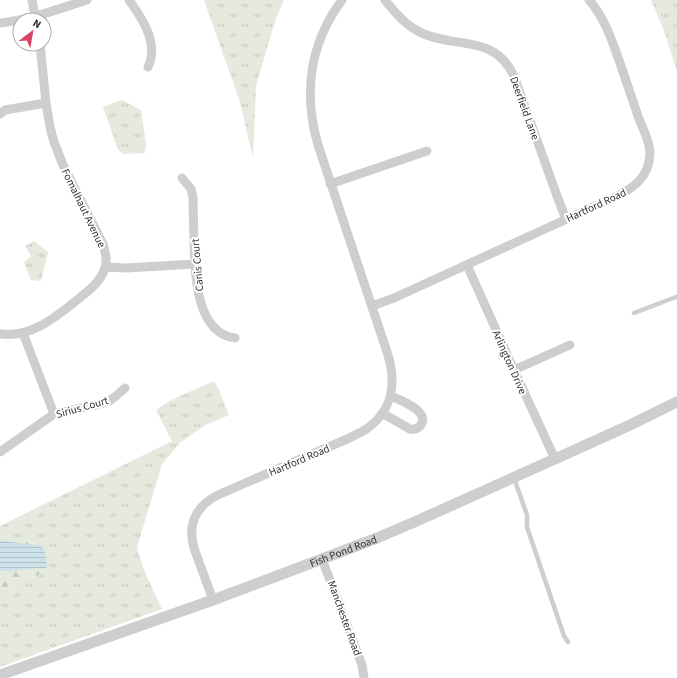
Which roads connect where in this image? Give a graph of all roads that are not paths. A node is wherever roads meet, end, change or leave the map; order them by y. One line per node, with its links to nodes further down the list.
1 (32, 0): 7 (street)
2 (87, 0): 8 (street)
3 (129, 0): 12 (street)
4 (342, 0): 17 (street, Hartford Road)
5 (385, 0): 18 (street, Deerfield Lane)
6 (589, 0): 18 (street, Hartford Road)
7 (35, 12)
8 (52, 12)
9 (12, 22): 10 (street)
10 (0, 23)
11 (41, 52): 13 (street, Fomalhaut Avenue)
12 (148, 66)
13 (46, 104): 14 (street); 21 (street, Fomalhaut Avenue)
14 (0, 114)
15 (428, 152): 17 (street)
16 (182, 178): 19 (street, Canis Court)
17 (330, 184): 23 (street, Hartford Road)
18 (566, 219): 20 (street, Hartford Road)
19 (195, 264): 21 (street); 27 (street, Canis Court)
20 (467, 264): 23 (street, Hartford Road); 29 (street, Arlington Drive)
21 (106, 267): 25 (street)
22 (677, 298): 24 (lane)
23 (372, 306): 31 (street, Hartford Road)
24 (634, 313)
25 (23, 333): 26 (street); 34 (street)
26 (0, 334)
27 (235, 338)
28 (570, 345): 29 (street)
29 (514, 370): 36 (street, Arlington Drive)
30 (125, 388): 34 (street, Sirius Court)
31 (391, 396): 33 (street, Hartford Road); 33 (street)
32 (677, 402): 36 (street, Fish Pond Road)
33 (382, 413): 39 (street, Hartford Road)
34 (54, 414): 35 (street, Sirius Court)
35 (0, 452)
36 (555, 459): 37 (street, Fish Pond Road)
37 (514, 478): 38 (street, Fish Pond Road); 40 (lane)
38 (322, 559): 39 (street, Fish Pond Road); 42 (street, Manchester Road)
39 (213, 600): 41 (street, Fish Pond Road)
40 (568, 642)
41 (0, 675)
42 (364, 678)

